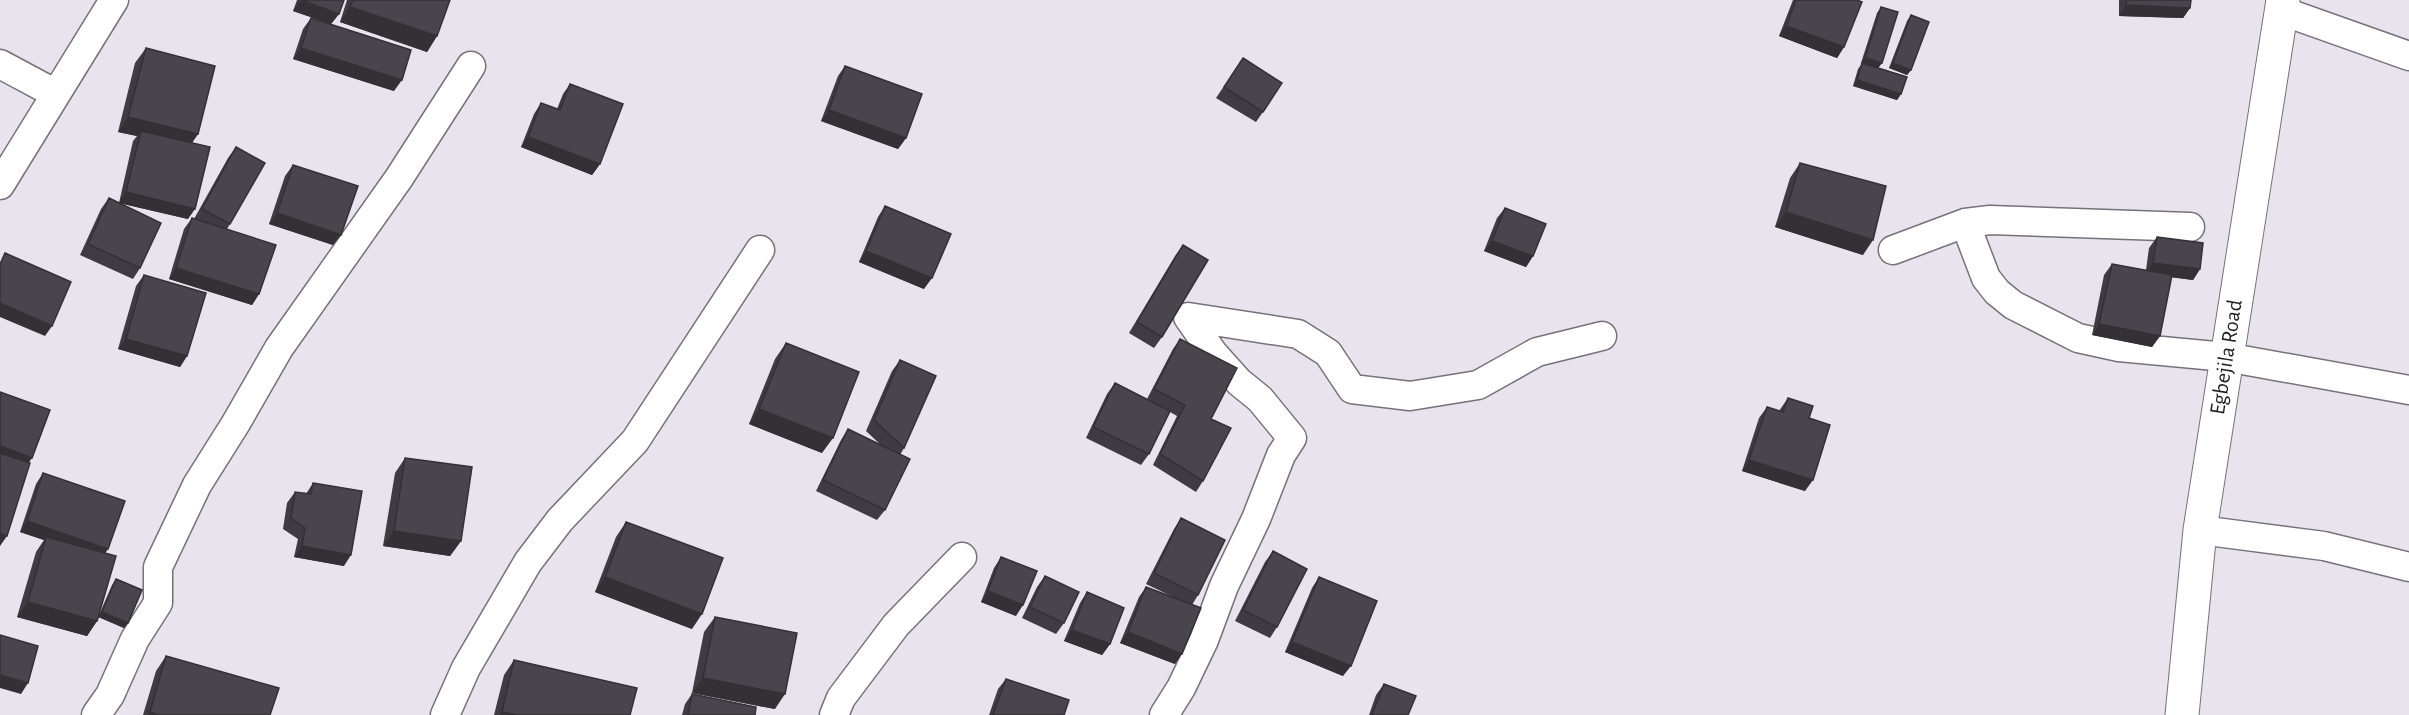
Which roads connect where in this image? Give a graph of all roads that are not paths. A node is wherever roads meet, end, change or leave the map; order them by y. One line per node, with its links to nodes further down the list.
1 (114, 0): 6 (street)
2 (2282, 5): 3 (street); 13 (street, Egbejila Road)
3 (2409, 56)
4 (0, 64): 6 (street)
5 (471, 66): 18 (street)
6 (56, 94): 7 (street)
7 (0, 185)
8 (1965, 223): 9 (street); 11 (street); 13 (street)
9 (2190, 227)
10 (760, 250): 19 (street)
11 (1893, 250)
12 (1602, 336): 21 (street)
13 (2226, 357): 14 (street); 15 (street, Egbejila Road)
14 (2409, 390)
15 (2200, 530): 17 (street); 22 (street, Egbejila Road)
16 (962, 557): 20 (street)
17 (2409, 567)
18 (96, 715)
19 (446, 715)
20 (834, 715)
21 (1164, 715)
22 (2182, 715)

